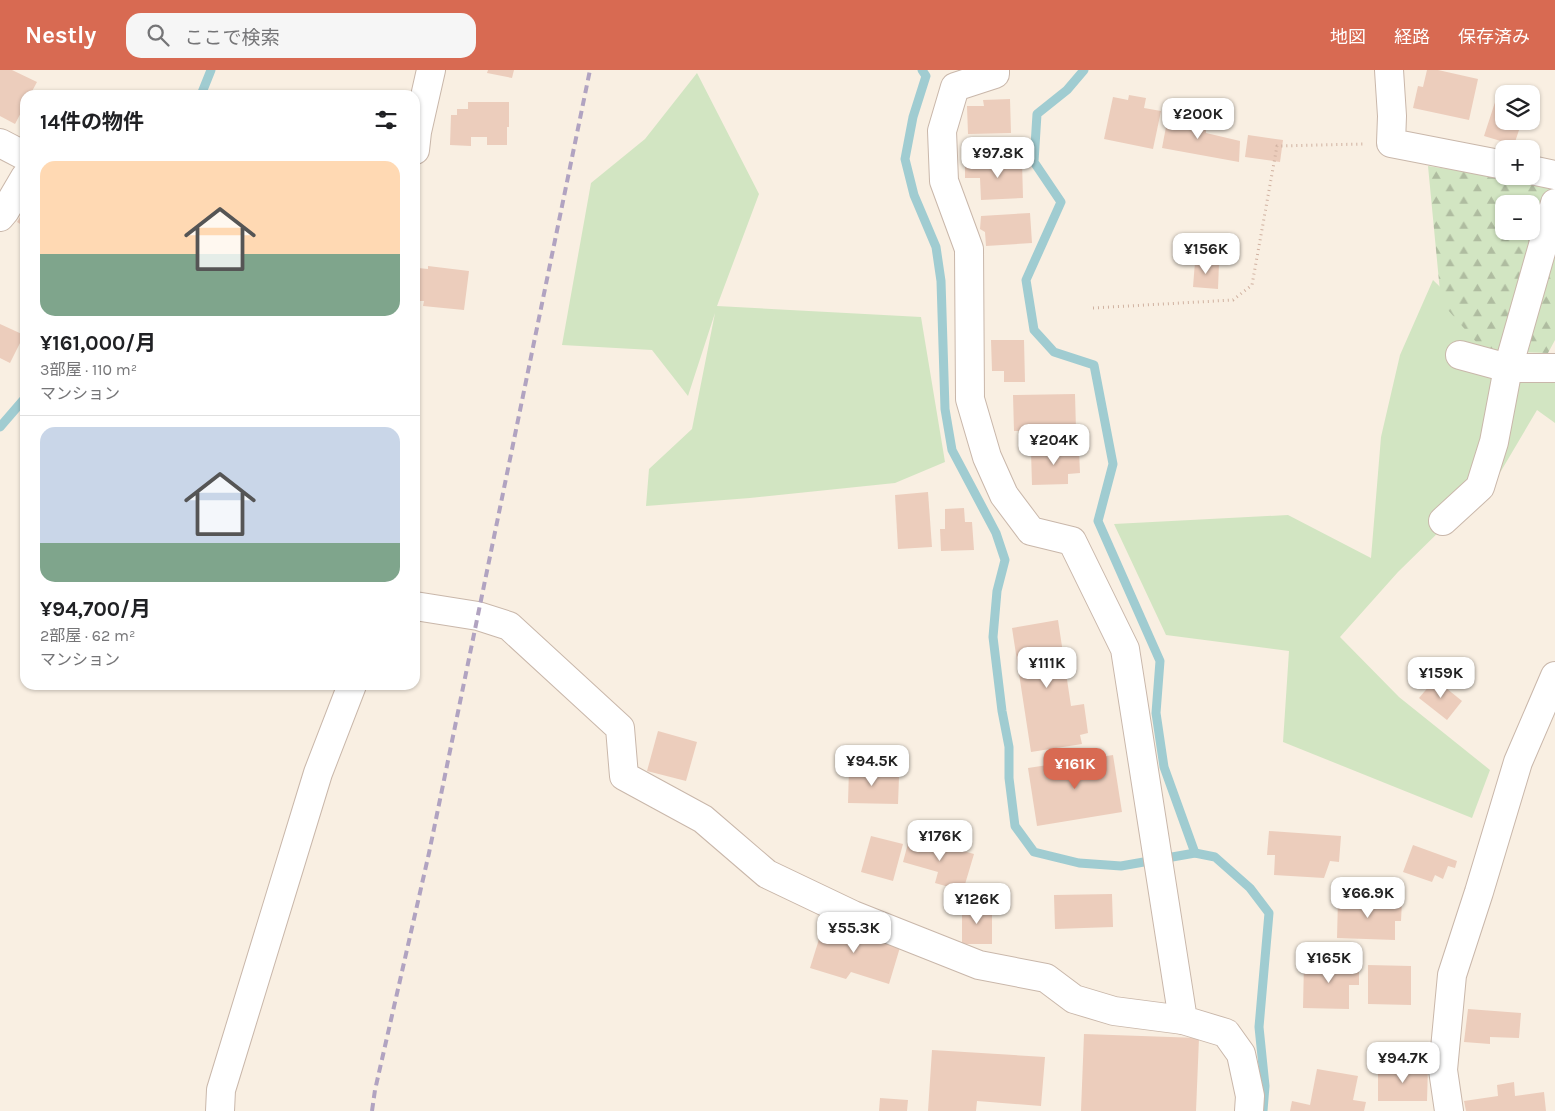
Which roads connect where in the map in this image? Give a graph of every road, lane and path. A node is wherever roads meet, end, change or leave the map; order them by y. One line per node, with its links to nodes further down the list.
1 (430, 70): 4 (street)
2 (994, 70): 22 (street)
3 (1388, 70): 6 (street)
4 (420, 118)
5 (0, 143): 7 (street)
6 (1391, 143): 8 (street); 14 (path)
7 (20, 153)
8 (1495, 163)
9 (1540, 172): 10 (street)
10 (1555, 175)
11 (20, 186): 13 (street)
12 (1555, 204): 16 (street)
13 (0, 217)
14 (1093, 308)
15 (1460, 355): 16 (street)
16 (1508, 368): 17 (street); 18 (street)
17 (1555, 368)
18 (1443, 521)
19 (420, 607): 22 (street)
20 (1555, 676): 25 (street)
21 (350, 690): 23 (street)
22 (1184, 1020): 24 (street)
23 (220, 1111)
24 (1249, 1111)
25 (1449, 1111)

